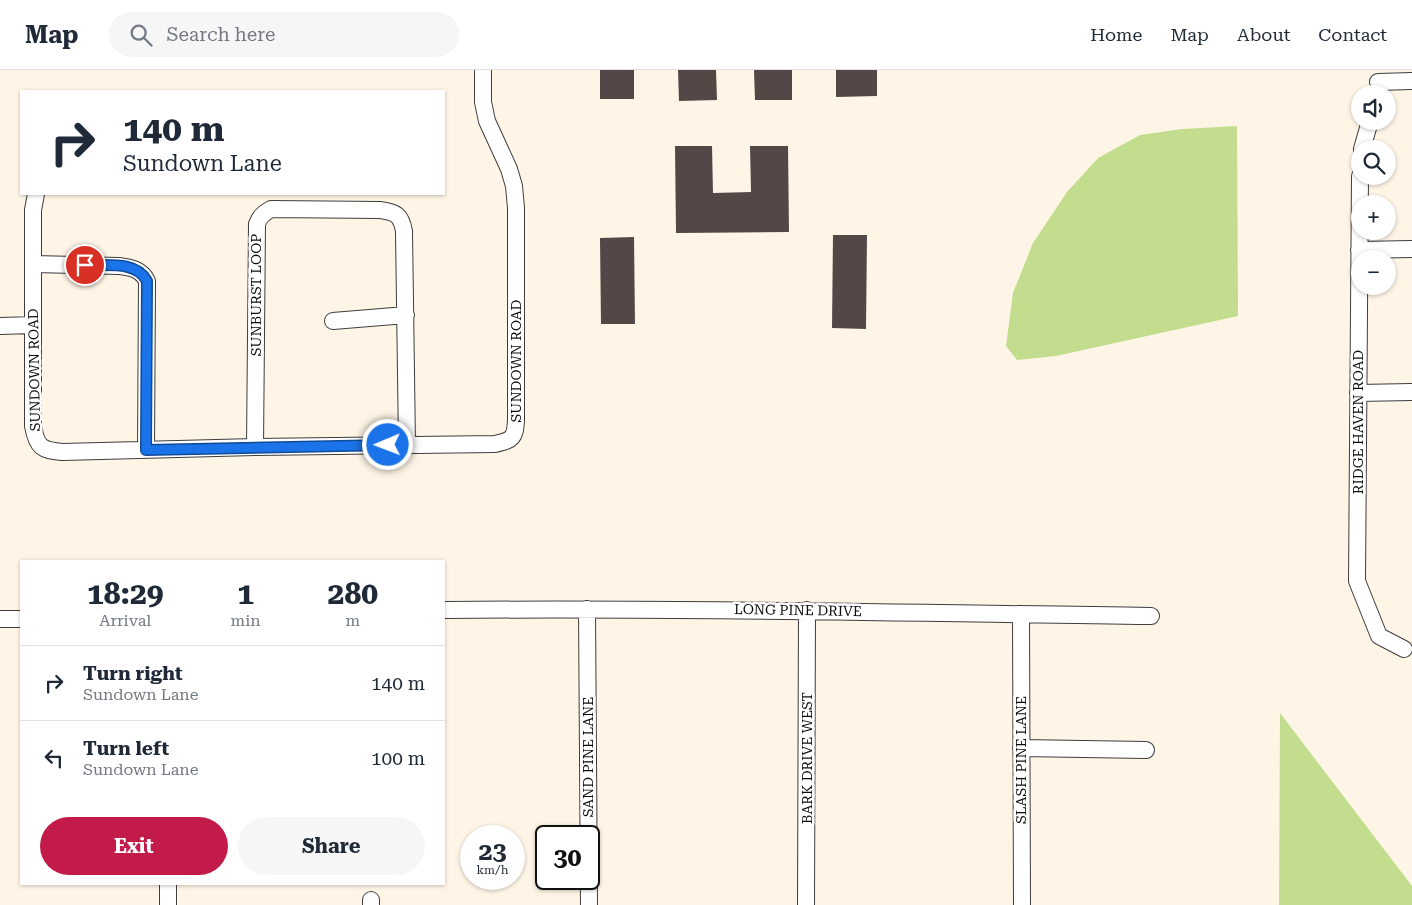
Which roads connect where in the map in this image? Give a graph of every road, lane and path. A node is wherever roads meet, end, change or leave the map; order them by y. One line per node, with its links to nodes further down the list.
1 (483, 70): 16 (street, SUNDOWN ROAD)
2 (1412, 81): 3 (street)
3 (1378, 82)
4 (1360, 185): 7 (street, RIDGE HAVEN ROAD)
5 (36, 195): 8 (street, SUNDOWN ROAD)
6 (1412, 249): 7 (street)
7 (1359, 250)
8 (33, 264): 12 (street, SUNDOWN ROAD); 18 (street)
9 (1359, 295): 15 (street, RIDGE HAVEN ROAD)
10 (406, 315): 11 (street); 16 (street, SUNBURST LOOP); 17 (street, SUNBURST LOOP)
11 (333, 321)
12 (33, 325): 13 (street); 18 (street, SUNDOWN ROAD)
13 (0, 326)
14 (1412, 392): 15 (street)
15 (1358, 393): 26 (street, RIDGE HAVEN ROAD)
16 (408, 445): 17 (street, SUNDOWN ROAD)
17 (255, 447): 18 (street, SUNDOWN ROAD)
18 (146, 450)
19 (587, 609): 20 (street, LONG PINE DRIVE); 21 (street, LONG PINE DRIVE); 31 (street, SAND PINE LANE)
20 (445, 610)
21 (807, 610): 22 (street, LONG PINE DRIVE); 32 (street, BARK DRIVE WEST)
22 (1021, 614): 23 (street, LONG PINE DRIVE); 27 (street, SLASH PINE LANE)
23 (1151, 616)
24 (20, 618): 25 (street)
25 (0, 619)
26 (1404, 650)
27 (1021, 748): 28 (street); 33 (street, SLASH PINE LANE)
28 (1146, 750)
29 (168, 885): 30 (street)
30 (168, 905)
31 (589, 905)
32 (806, 905)
33 (1022, 905)

